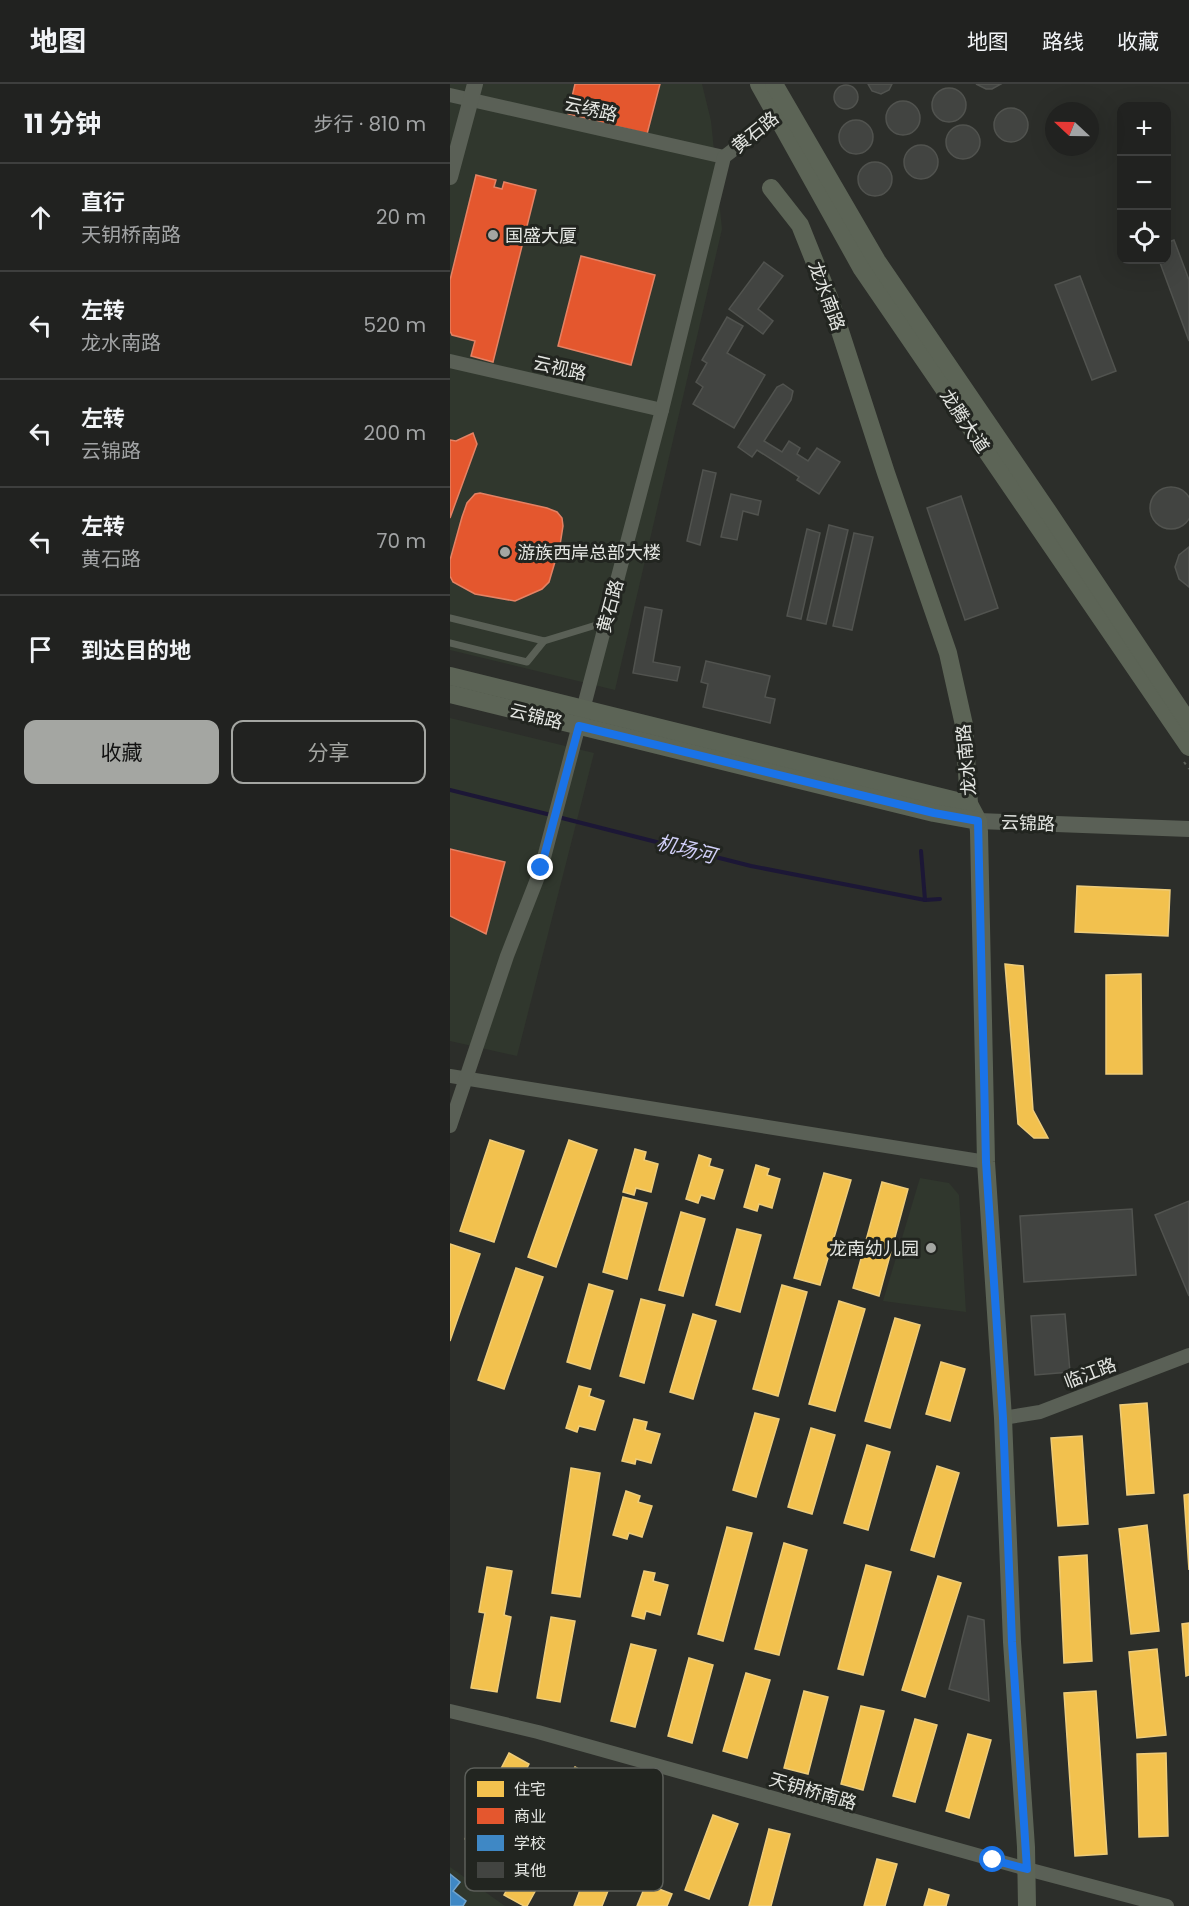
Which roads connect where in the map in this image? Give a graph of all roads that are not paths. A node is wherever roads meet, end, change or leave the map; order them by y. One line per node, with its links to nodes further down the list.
1 (759, 84): 5 (main road, 龙腾大道)
2 (774, 84): 5 (main road, 龙腾大道)
3 (473, 92): 4 (street, 云绣路); 6 (street, 云绣路); 7 (street)
4 (450, 95)
5 (782, 111): 6 (street, 黄石路); 18 (main road, 龙腾大道); 19 (main road, 龙腾大道)
6 (724, 157): 10 (street, 黄石路)
7 (450, 177)
8 (771, 188): 20 (main road, 龙水南路)
9 (450, 361): 10 (street, 云视路)
10 (662, 410): 12 (street, 黄石路)
11 (450, 618): 13 (lane)
12 (606, 622): 13 (lane); 17 (street, 黄石路)
13 (544, 641): 14 (lane)
14 (450, 643)
15 (450, 676): 17 (main road, 云锦路)
16 (450, 694): 17 (main road, 云锦路)
17 (581, 717): 20 (main road, 云锦路); 21 (main road, 云锦路); 24 (street, 黄石路)
18 (1189, 723)
19 (1189, 747)
20 (969, 804): 21 (main road, 龙水南路)
21 (978, 821): 22 (street, 云锦路); 26 (main road, 龙水南路)
22 (1189, 829)
23 (450, 1076): 24 (street)
24 (465, 1080): 25 (street, 黄石路); 26 (street)
25 (450, 1126)
26 (986, 1162): 28 (main road, 龙水南路)
27 (1189, 1355): 28 (street, 临江路)
28 (1003, 1418): 30 (main road, 龙水南路)
29 (450, 1711): 30 (street, 天钥桥南路)
30 (1027, 1869): 31 (main road, 龙水南路); 32 (street, 天钥桥南路)
31 (1027, 1906)
32 (1167, 1906)

